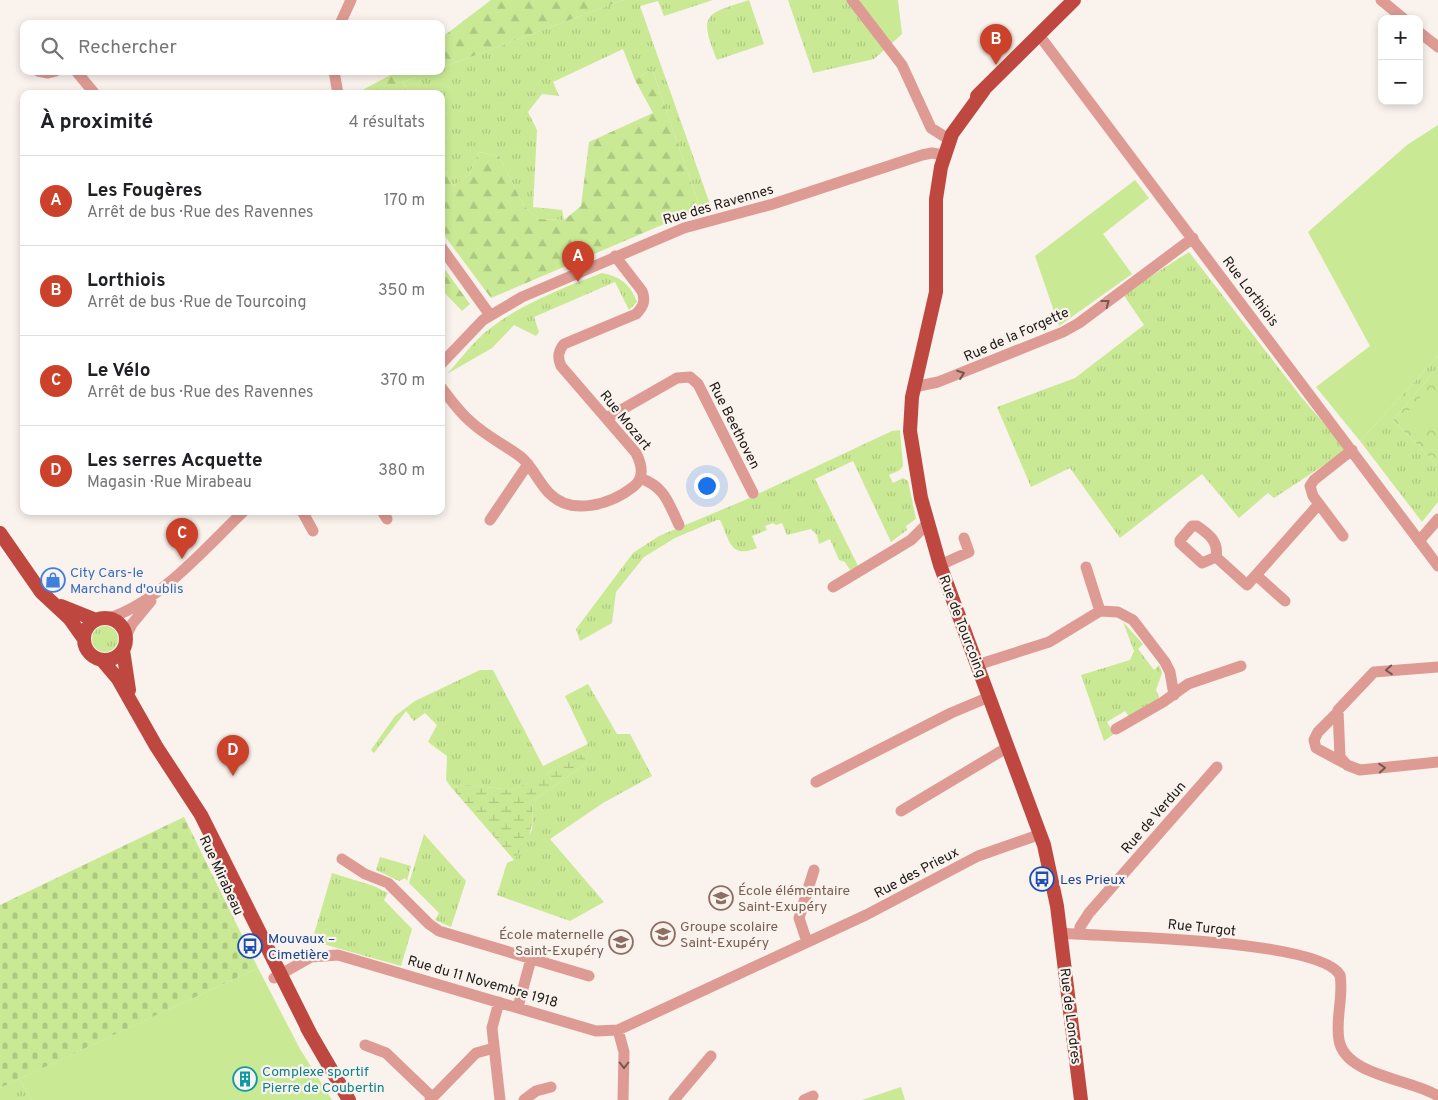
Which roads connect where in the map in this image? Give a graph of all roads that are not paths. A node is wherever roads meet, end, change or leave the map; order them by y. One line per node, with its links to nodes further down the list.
1 (351, 0): 6 (street)
2 (852, 0): 14 (street)
3 (1074, 0): 7 (main road, Rue de Tourcoing)
4 (1381, 0): 5 (street)
5 (1399, 15)
6 (342, 20)
7 (1039, 35): 14 (main road, Rue de Tourcoing); 16 (street, Rue Lorthiois)
8 (1423, 35): 9 (street)
9 (1438, 47)
10 (79, 75): 12 (street)
11 (335, 75): 13 (street)
12 (92, 90)
13 (337, 90)
14 (946, 138): 15 (main road, Rue de Tourcoing)
15 (939, 154): 18 (street, Rue des Ravennes); 21 (main road, Rue de Tourcoing)
16 (1193, 238): 21 (street, Rue de la Forgette, one-way to 16); 24 (street, Rue Lorthiois)
17 (445, 253): 19 (street)
18 (615, 256): 19 (street, Rue des Ravennes); 23 (street, Rue Mozart)
19 (490, 315): 20 (street, Rue des Ravennes)
20 (445, 360)
21 (914, 387): 33 (main road, Rue de Tourcoing)
22 (445, 392): 25 (street)
23 (607, 418): 26 (street, Rue Mozart); 27 (street, Rue Beethoven)
24 (1352, 450): 28 (street); 39 (street, Rue Lorthiois)
25 (528, 464): 26 (street); 31 (street)
26 (640, 478): 34 (street)
27 (753, 493)
28 (1316, 508): 37 (street); 44 (street)
29 (240, 515): 45 (street)
30 (304, 515): 35 (street)
31 (490, 520)
32 (1438, 520): 39 (street)
33 (927, 524): 41 (main road, Rue de Tourcoing); 46 (street)
34 (678, 525)
35 (313, 531)
36 (0, 533): 48 (main road)
37 (1343, 536)
38 (964, 538): 41 (street)
39 (1419, 542): 42 (street, Rue Lorthiois)
40 (1216, 557): 44 (street)
41 (940, 565): 55 (main road, Rue de Tourcoing)
42 (1438, 566)
43 (1086, 567): 49 (street)
44 (1256, 576): 47 (street)
45 (167, 583): 50 (street); 51 (street)
46 (833, 587)
47 (1285, 601)
48 (52, 602): 50 (main road); 52 (main road)
49 (1100, 612): 55 (street); 58 (street)
50 (103, 619): 51 (main road); 52 (main road)
51 (126, 636): 53 (main road)
52 (84, 639): 54 (main road)
53 (123, 650): 54 (main road); 60 (main road, Rue Mirabeau)
54 (102, 660): 60 (main road, Rue Mirabeau)
55 (977, 665): 59 (main road, Rue de Tourcoing)
56 (1241, 666): 58 (street)
57 (1438, 667): 61 (street, one-way to 61)
58 (1174, 694): 62 (street)
59 (989, 697): 63 (main road, Rue de Tourcoing); 67 (street)
60 (133, 706): 76 (main road, Rue Mirabeau)
61 (1337, 714): 65 (street); 65 (street)
62 (1116, 729)
63 (1008, 747): 68 (street); 69 (main road, Rue de Tourcoing)
64 (1438, 762): 65 (street, one-way to 64)
65 (1347, 765)
66 (1217, 767): 73 (street, Rue de Verdun)
67 (816, 782)
68 (901, 811)
69 (1041, 834): 72 (main road, Rue de Tourcoing); 74 (street, Rue des Prieux)
70 (342, 859): 75 (street)
71 (814, 870): 74 (street)
72 (1060, 933): 73 (street, Rue Turgot); 92 (main road, Rue de Londres)
73 (1079, 934): 85 (street, Rue Turgot)
74 (807, 942): 80 (street, Rue des Prieux)
75 (531, 959): 77 (street); 79 (street)
76 (278, 975): 78 (street, Rue du 11 Novembre 1918); 87 (main road, Rue Mirabeau)
77 (589, 976)
78 (500, 1002): 79 (street, Rue du 11 Novembre 1918); 82 (street)
79 (518, 1007): 80 (street, Rue du 11 Novembre 1918)
80 (618, 1030): 90 (street, one-way to 90)
81 (365, 1045): 86 (street)
82 (494, 1048): 86 (street); 88 (street)
83 (711, 1056): 91 (street)
84 (552, 1086): 89 (street)
85 (1438, 1096)
86 (431, 1099)
87 (349, 1100)
88 (500, 1100)
89 (524, 1100)
90 (623, 1100)
91 (674, 1100)
92 (1080, 1100)

